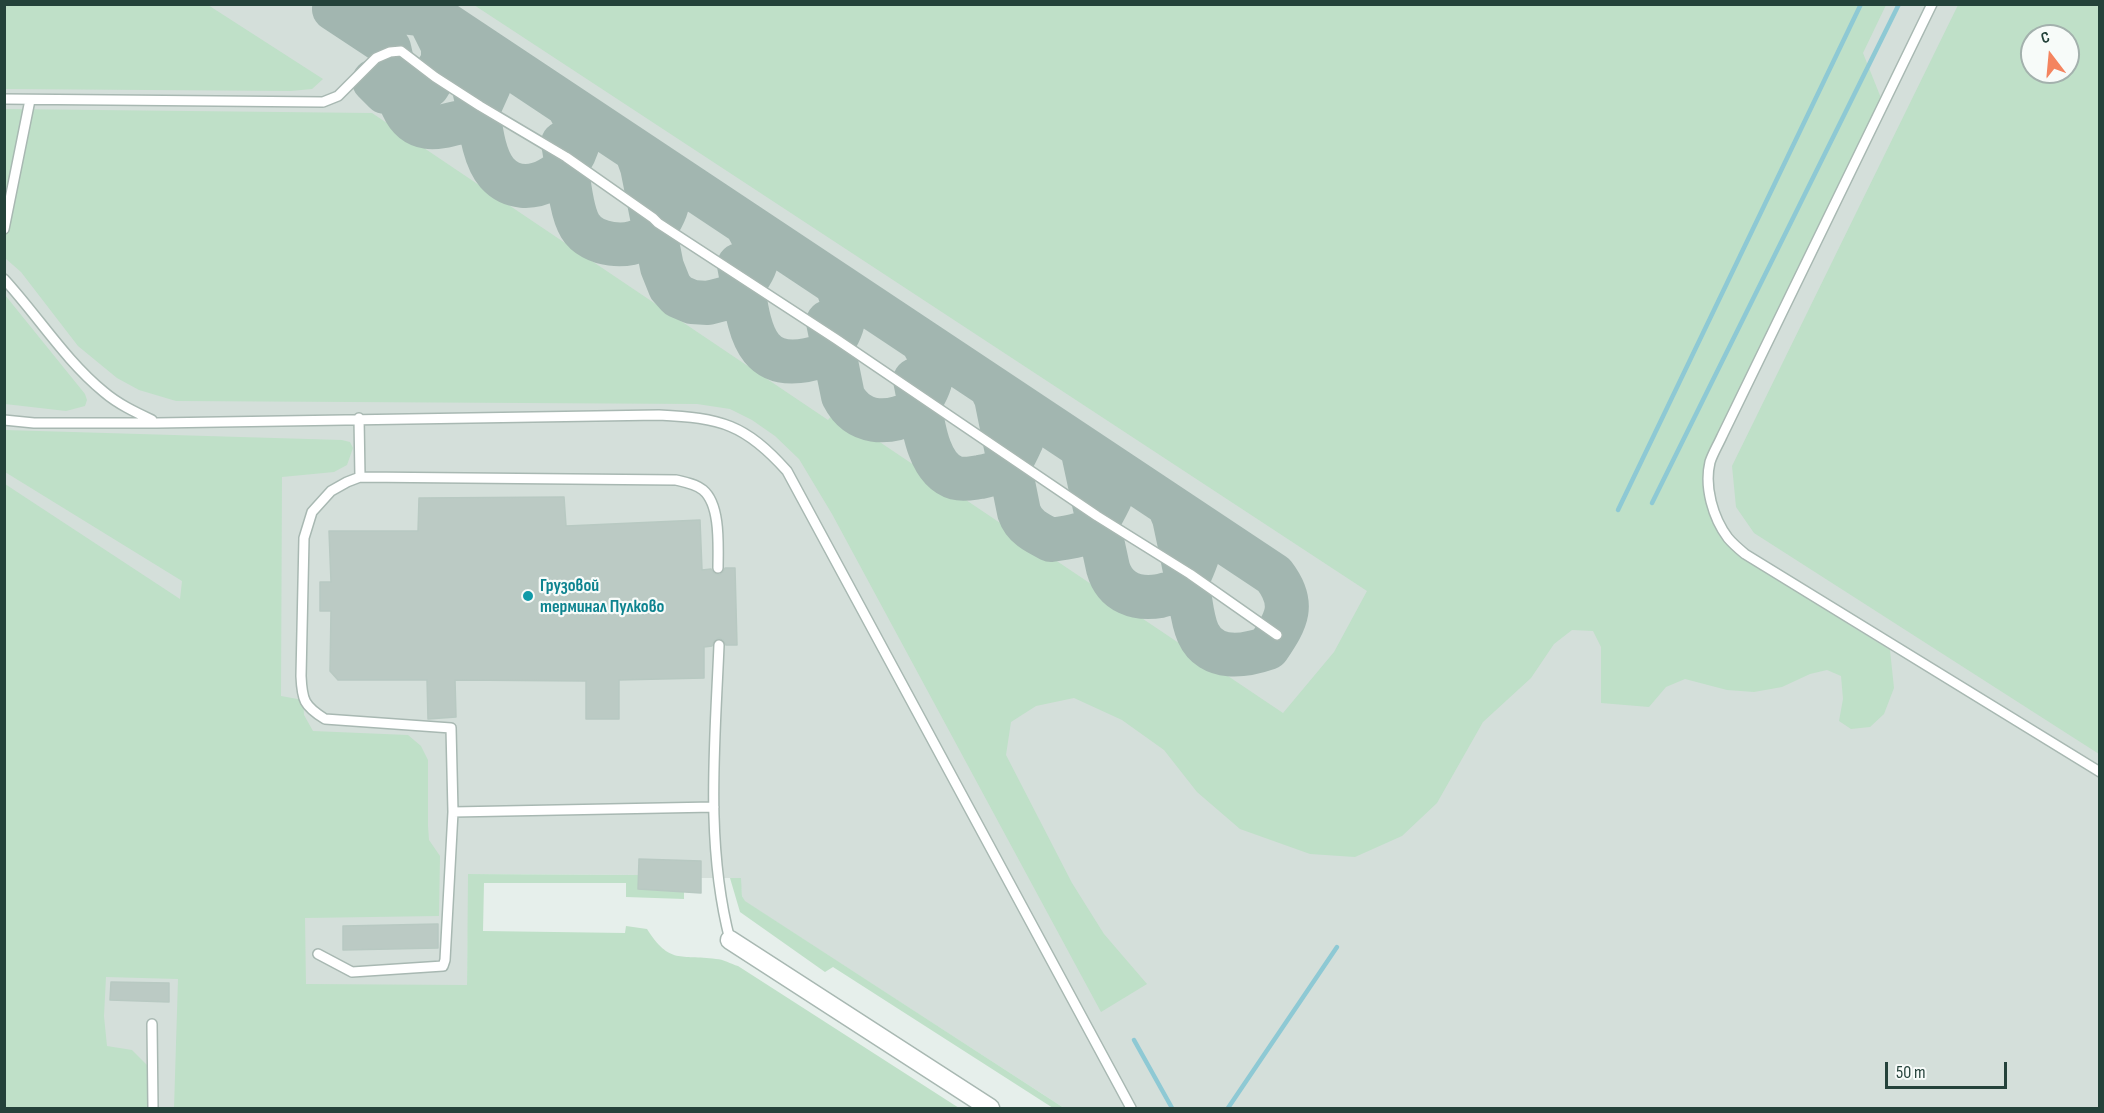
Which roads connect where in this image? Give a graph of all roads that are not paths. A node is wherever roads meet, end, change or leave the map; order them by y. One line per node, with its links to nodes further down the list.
1 (1932, 4): 13 (lane)
2 (4, 99): 3 (lane)
3 (30, 100): 4 (lane); 11 (lane)
4 (4, 229)
5 (4, 279): 8 (lane)
6 (359, 418): 8 (lane); 9 (lane); 21 (lane)
7 (4, 420): 8 (lane)
8 (157, 423)
9 (360, 477): 10 (lane); 15 (lane)
10 (718, 568)
11 (1277, 635)
12 (719, 645): 14 (lane)
13 (2100, 772)
14 (714, 807): 15 (lane); 16 (lane)
15 (453, 812): 17 (lane)
16 (730, 940): 20 (street)
17 (318, 954)
18 (152, 1024): 19 (lane)
19 (153, 1108)
20 (990, 1108)
21 (1131, 1108)

